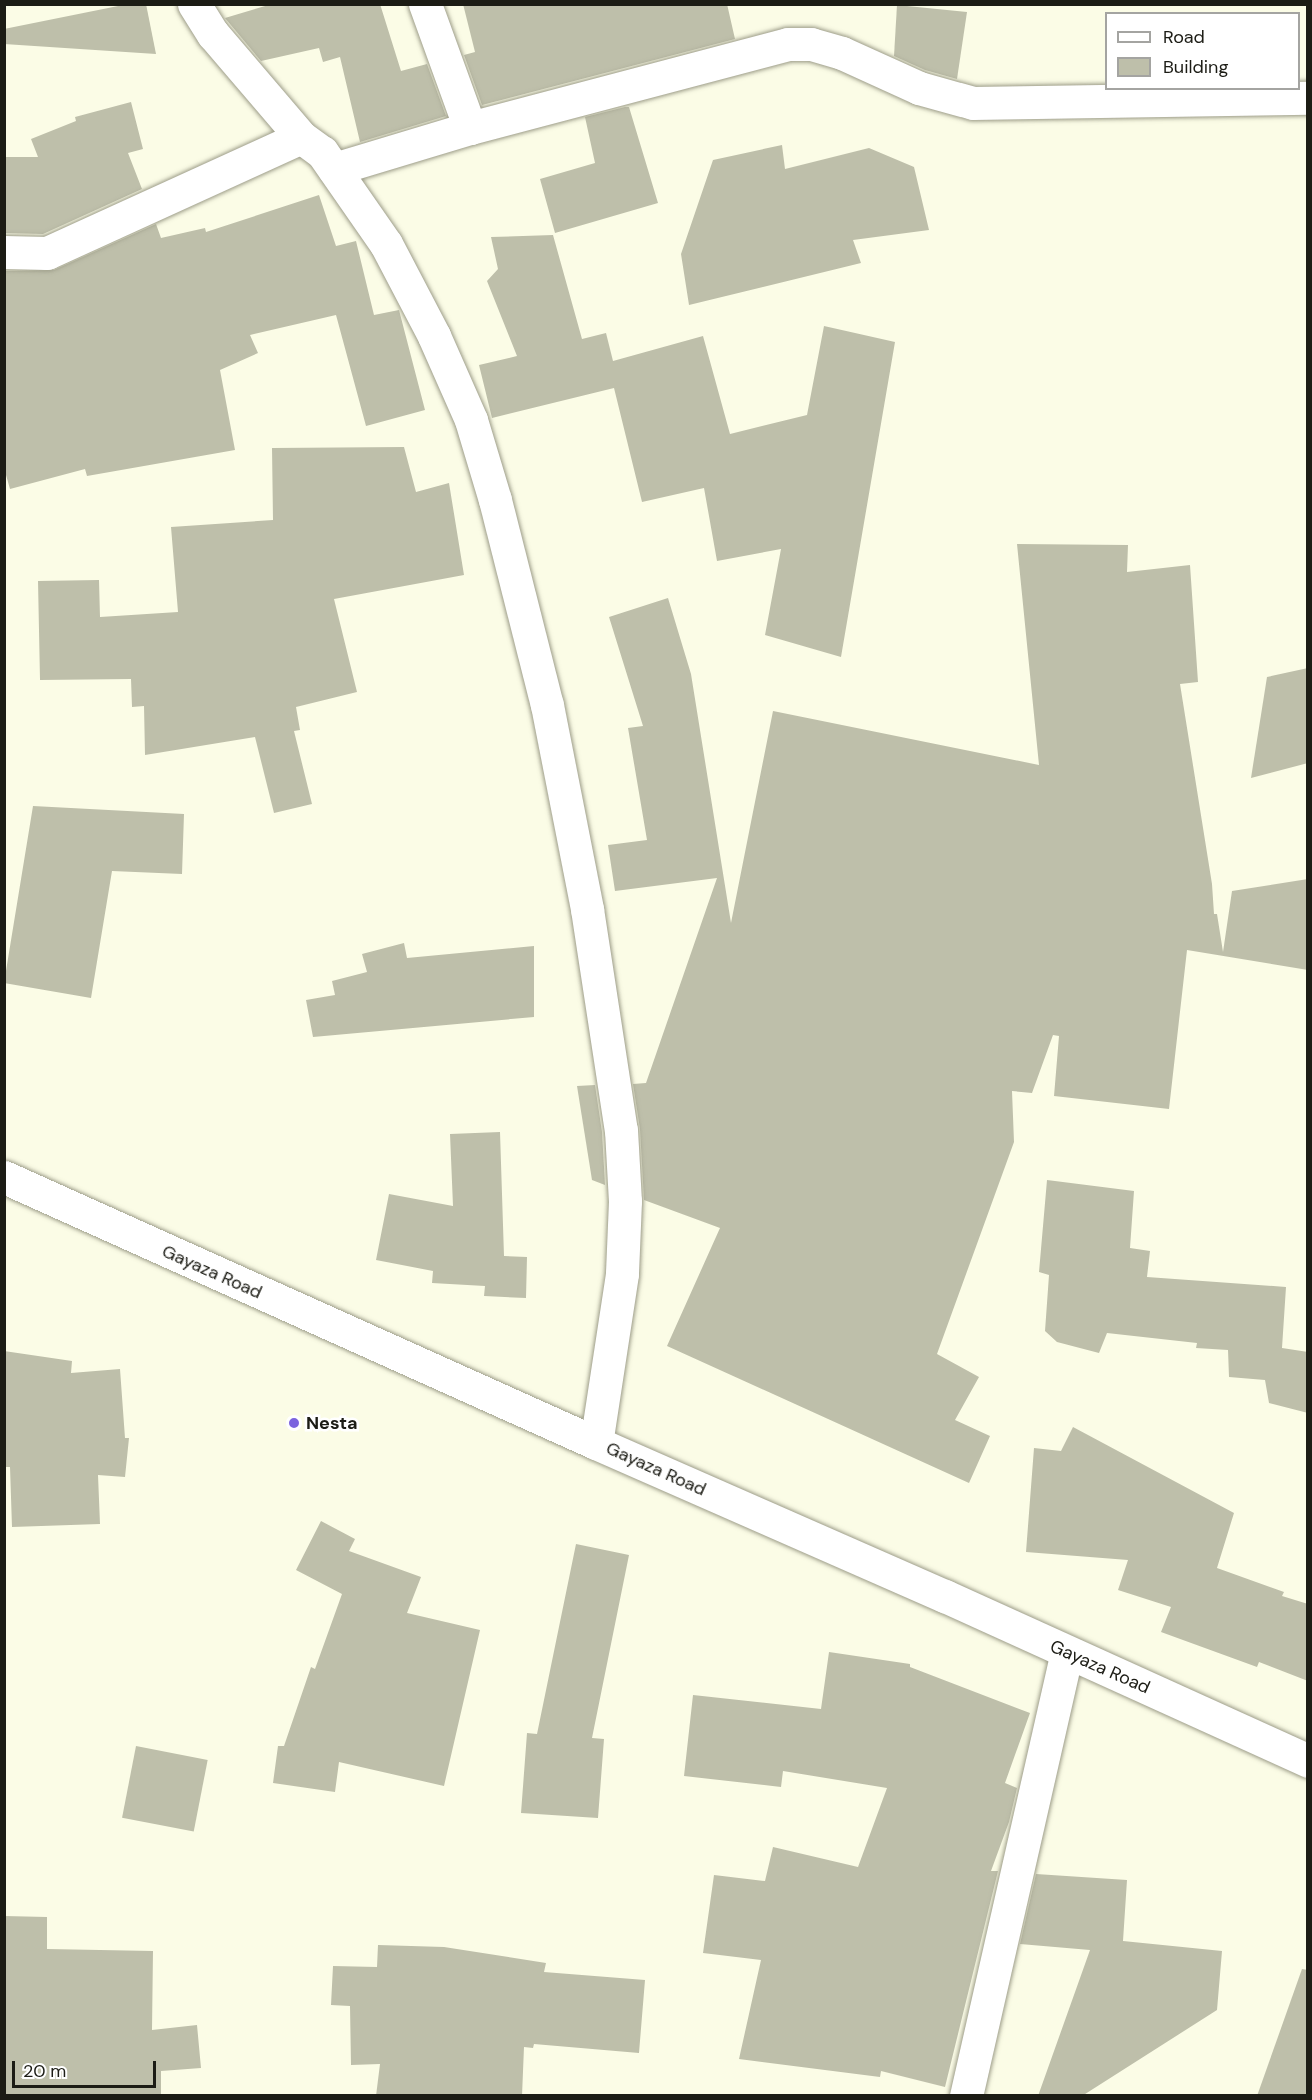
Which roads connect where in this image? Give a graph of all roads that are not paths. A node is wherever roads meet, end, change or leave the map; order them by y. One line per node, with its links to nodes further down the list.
1 (194, 4): 5 (street)
2 (425, 4): 4 (street)
3 (1308, 98): 4 (street)
4 (470, 128): 6 (street)
5 (301, 137): 6 (street); 7 (street)
6 (334, 169): 9 (street)
7 (4, 252)
8 (4, 1177): 9 (street, Gayaza Road)
9 (596, 1443): 10 (street, Gayaza Road)
10 (1067, 1653): 11 (street, Gayaza Road); 12 (street)
11 (1308, 1761)
12 (966, 2096)

